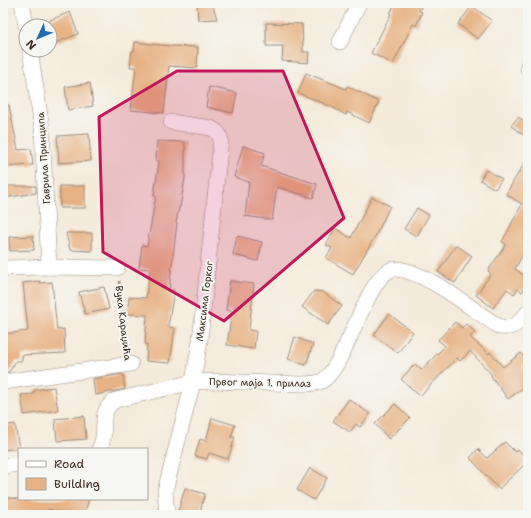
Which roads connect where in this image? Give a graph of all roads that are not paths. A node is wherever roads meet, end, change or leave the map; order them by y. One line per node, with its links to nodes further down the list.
1 (22, 3): 3 (street)
2 (359, 3): 4 (street)
3 (25, 18)
4 (340, 42)
5 (31, 58): 9 (street, Гаврила Принципа)
6 (528, 66): 7 (street)
7 (528, 69)
8 (172, 122): 15 (street, Максима Горког)
9 (49, 267): 10 (street); 11 (street)
10 (3, 268)
11 (117, 268)
12 (528, 312): 15 (street, Првог маја 1. прилаз)
13 (131, 364): 14 (street, Вука Караџића)
14 (3, 382)
15 (193, 382): 16 (street); 19 (street, Максима Горког)
16 (100, 448)
17 (18, 464): 18 (street)
18 (3, 466)
19 (167, 515)

